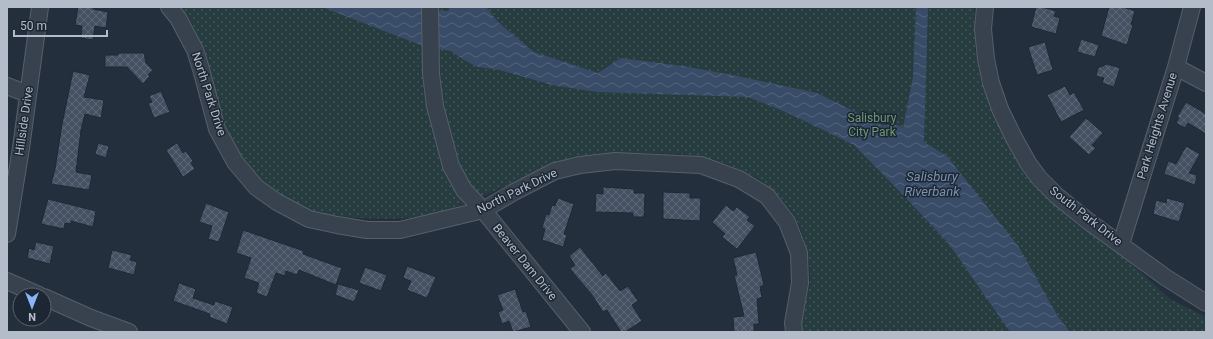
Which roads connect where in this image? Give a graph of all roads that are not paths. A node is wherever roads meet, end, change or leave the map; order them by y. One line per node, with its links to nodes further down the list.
1 (40, 7): 9 (street, Hillside Drive)
2 (169, 7): 10 (street, North Park Drive)
3 (430, 7): 10 (street, Beaver Dam Drive)
4 (985, 7): 12 (street, South Park Drive)
5 (1192, 7): 6 (street, Park Heights Avenue)
6 (1176, 67): 7 (street); 12 (street, Park Heights Avenue)
7 (1206, 82)
8 (7, 86): 9 (street)
9 (28, 94): 11 (street, Hillside Drive)
10 (483, 210): 18 (street, Beaver Dam Drive); 19 (street, North Park Drive)
11 (8, 223)
12 (1120, 244): 16 (street, South Park Drive)
13 (7, 281): 14 (street)
14 (21, 287)
15 (52, 300): 17 (street)
16 (1206, 303)
17 (130, 332)
18 (582, 332)
19 (794, 332)

